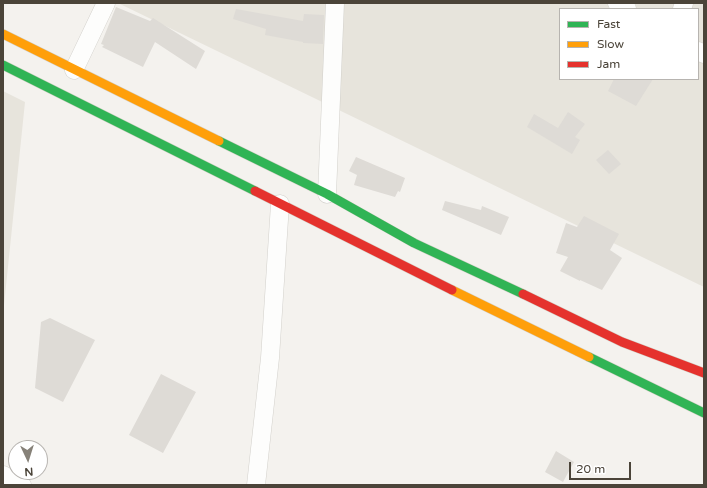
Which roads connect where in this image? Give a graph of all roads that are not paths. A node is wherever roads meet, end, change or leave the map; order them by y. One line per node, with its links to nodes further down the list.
1 (106, 3): 5 (street)
2 (335, 3): 6 (street)
3 (3, 34): 5 (street)
4 (3, 65): 7 (street)
5 (74, 70): 6 (street)
6 (327, 194): 8 (street)
7 (280, 204): 9 (street); 12 (street)
8 (704, 373)
9 (704, 413)
10 (3, 475): 11 (street)
11 (22, 485)
12 (256, 485)

